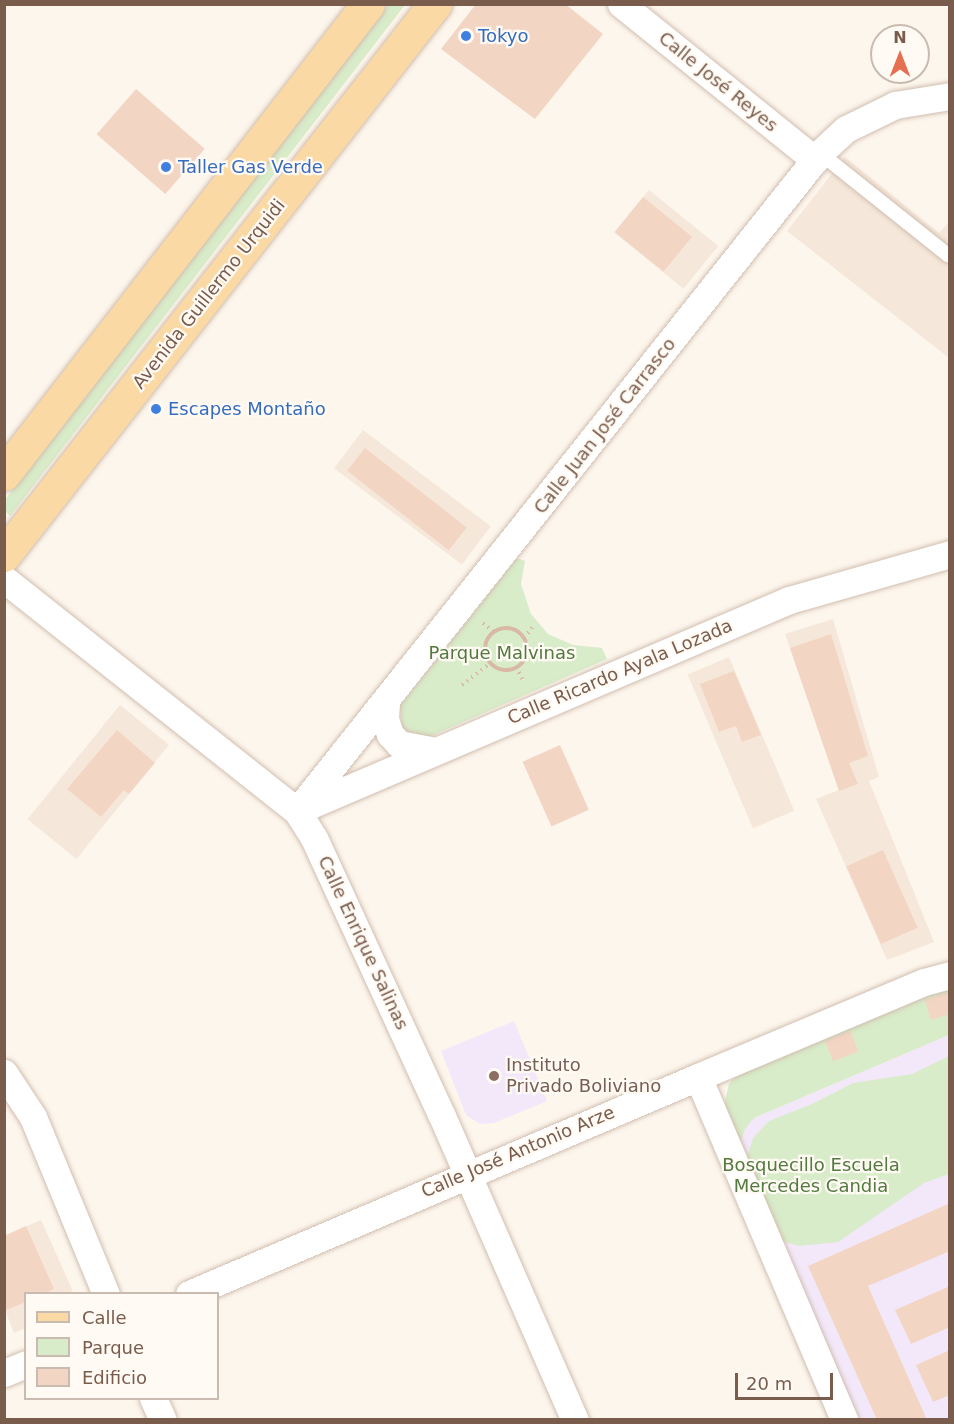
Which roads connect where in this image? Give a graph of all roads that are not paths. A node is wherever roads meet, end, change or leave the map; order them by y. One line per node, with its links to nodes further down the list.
1 (368, 4): 7 (main road)
2 (435, 4): 9 (main road, Avenida Guillermo Urquidi)
3 (621, 4): 5 (street, Calle José Reyes)
4 (950, 96): 5 (street, Calle Juan José Carrasco)
5 (817, 156): 6 (lane); 11 (street, Calle Juan José Carrasco)
6 (950, 253)
7 (4, 474)
8 (950, 554): 12 (street, Calle Ricardo Ayala Lozada)
9 (4, 555)
10 (4, 579): 13 (street, Calle Enrique Salinas)
11 (386, 703): 12 (street); 13 (street, Calle Juan José Carrasco)
12 (434, 751): 13 (street, Calle Ricardo Ayala Lozada)
13 (297, 811): 17 (street, Calle Enrique Salinas)
14 (950, 975): 16 (street, Calle José Antonio Arze)
15 (4, 1072): 18 (street)
16 (698, 1077): 17 (street, Calle José Antonio Arze); 25 (street)
17 (467, 1173): 19 (street, Calle José Antonio Arze); 24 (street, Calle Enrique Salinas)
18 (106, 1292)
19 (191, 1292)
20 (24, 1365): 21 (street)
21 (4, 1373)
22 (154, 1400): 23 (street)
23 (163, 1419)
24 (575, 1419)
25 (844, 1419)

